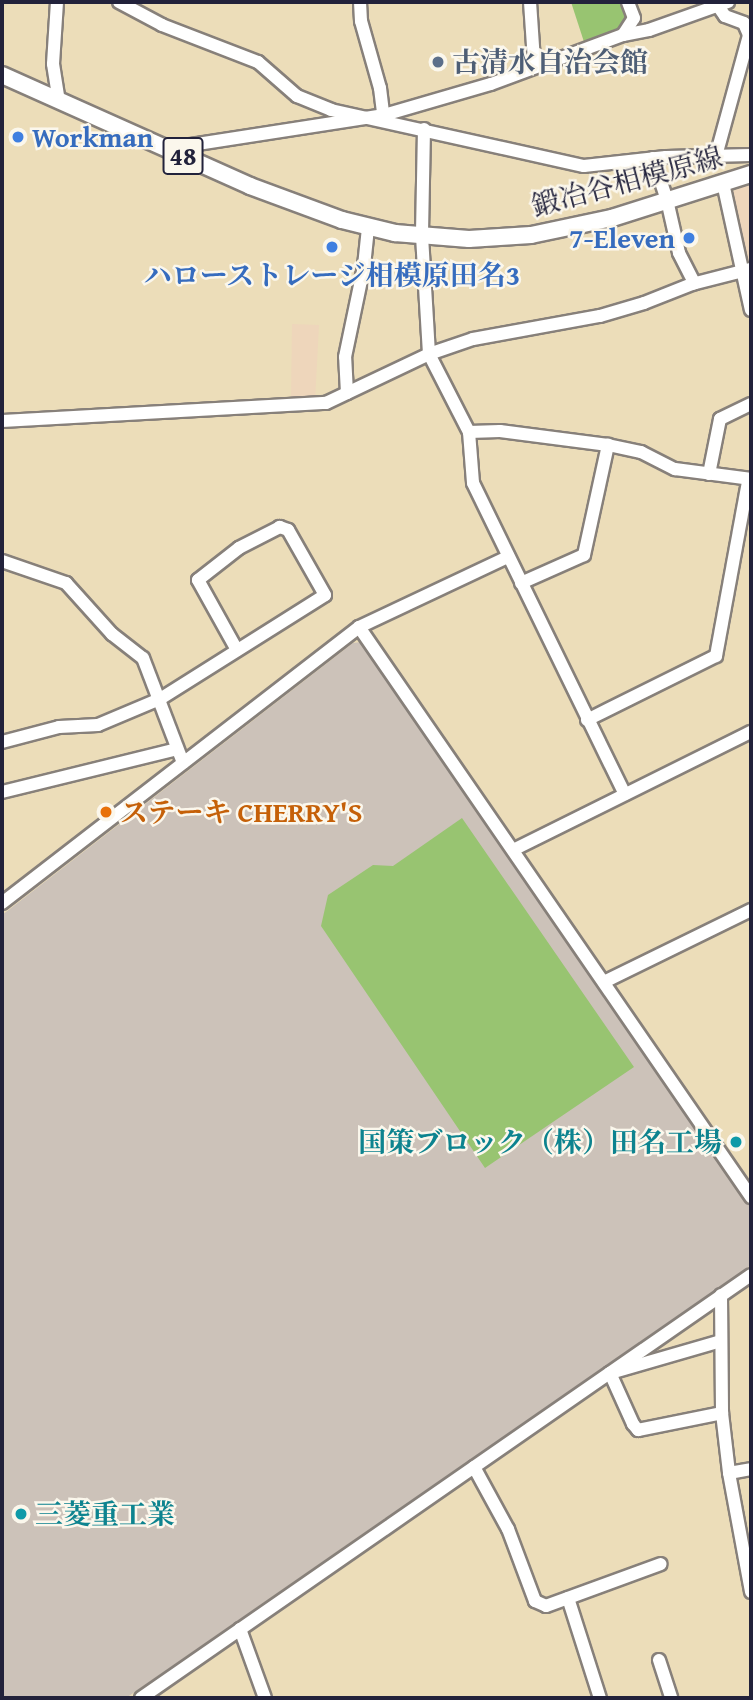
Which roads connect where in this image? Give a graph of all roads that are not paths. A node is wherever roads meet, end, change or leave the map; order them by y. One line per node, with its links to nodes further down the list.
1 (57, 2): 10 (street)
2 (118, 2): 11 (street)
3 (360, 2): 12 (street)
4 (530, 2): 8 (street)
5 (628, 2): 7 (street)
6 (723, 4): 7 (street); 16 (street)
7 (623, 35): 8 (street)
8 (551, 63): 12 (street)
9 (2, 75): 10 (main road, 鍛冶谷相模原線 / 48)
10 (59, 100): 14 (main road, 鍛冶谷相模原線 / 48)
11 (366, 118): 12 (street); 14 (street)
12 (384, 118): 13 (street)
13 (425, 129): 17 (street); 22 (street)
14 (164, 149): 21 (main road, 鍛冶谷相模原線 / 48)
15 (751, 155): 16 (street)
16 (716, 156): 17 (street)
17 (653, 158): 20 (street)
18 (751, 174): 19 (main road, 鍛冶谷相模原線 / 48)
19 (723, 183): 20 (main road, 鍛冶谷相模原線 / 48); 23 (street)
20 (667, 200): 22 (main road, 鍛冶谷相模原線 / 48); 24 (street)
21 (368, 228): 22 (main road, 鍛冶谷相模原線 / 48); 27 (street)
22 (422, 236): 26 (street)
23 (747, 270): 24 (street); 25 (street)
24 (694, 283): 26 (street)
25 (751, 310)
26 (429, 355): 27 (street); 30 (street)
27 (347, 393): 29 (street)
28 (751, 404): 32 (street)
29 (2, 421)
30 (469, 432): 31 (street); 34 (street)
31 (608, 445): 32 (street); 36 (street)
32 (709, 474): 33 (street)
33 (749, 480): 40 (street)
34 (508, 556): 36 (street); 37 (street)
35 (2, 561): 39 (street)
36 (522, 583): 40 (street)
37 (359, 628): 44 (street); 47 (street)
38 (237, 650): 38 (street); 39 (street)
39 (160, 699): 42 (street); 43 (street)
40 (587, 720): 46 (street)
41 (751, 732): 46 (street)
42 (2, 741)
43 (177, 749): 44 (street); 45 (street)
44 (183, 763): 48 (street)
45 (2, 792)
46 (625, 794): 47 (street)
47 (513, 850): 50 (street)
48 (2, 903)
49 (751, 911): 50 (street)
50 (604, 982): 51 (street)
51 (751, 1197)
52 (751, 1275): 53 (street)
53 (721, 1295): 54 (street); 55 (street)
54 (721, 1341): 55 (street); 56 (street)
55 (610, 1373): 56 (street); 57 (street)
56 (722, 1413): 59 (street)
57 (474, 1467): 62 (street); 63 (street)
58 (751, 1469): 59 (street)
59 (729, 1472): 61 (street)
60 (661, 1564): 62 (street)
61 (751, 1592)
62 (568, 1598): 67 (street)
63 (240, 1629): 65 (street); 66 (street)
64 (659, 1660): 68 (street)
65 (143, 1698)
66 (265, 1698)
67 (600, 1698)
68 (671, 1698)

